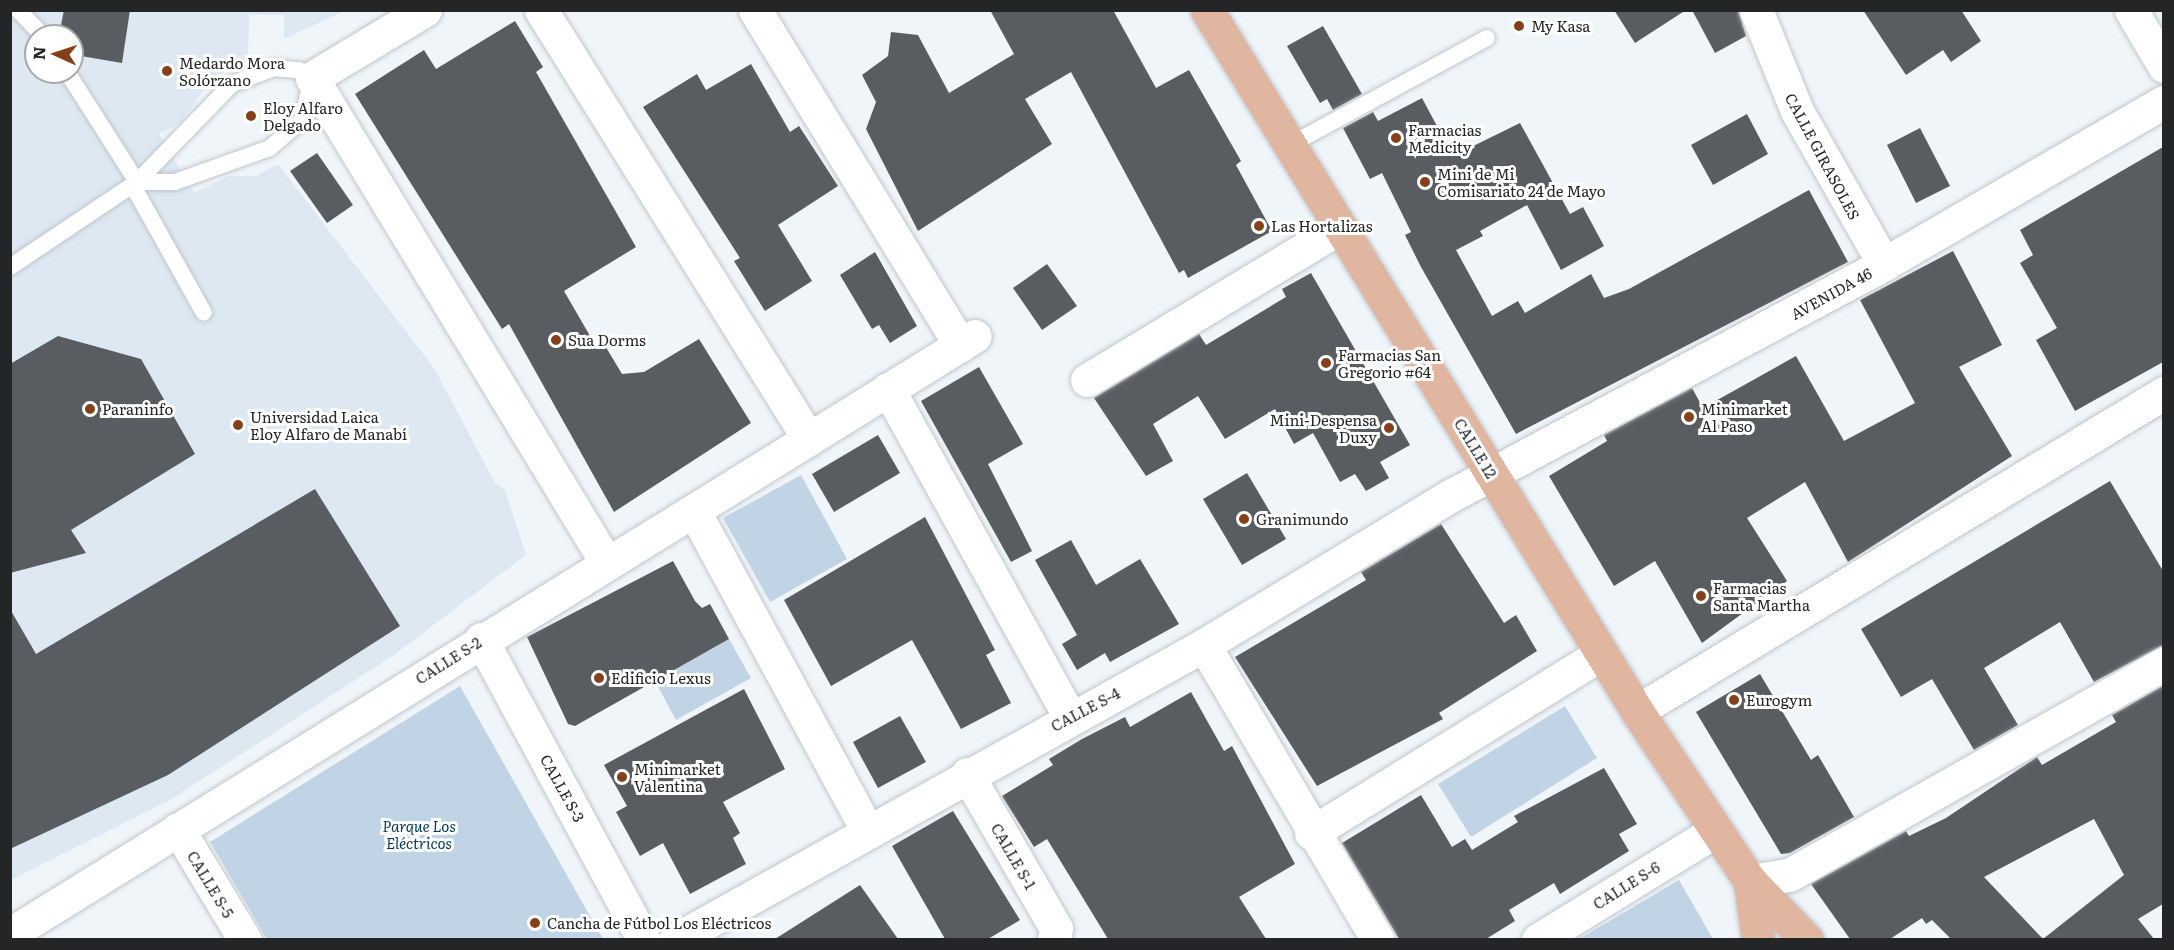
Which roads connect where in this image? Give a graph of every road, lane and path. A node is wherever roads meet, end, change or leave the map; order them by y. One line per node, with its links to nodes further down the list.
1 (18, 10): 8 (lane)
2 (425, 10): 11 (street)
3 (541, 10): 23 (street)
4 (755, 10): 21 (street, CALLE S-2)
5 (1207, 10): 14 (main road, CALLE 12)
6 (1756, 10): 17 (street, CALLE GIRASOLES)
7 (2131, 10): 10 (street)
8 (32, 24)
9 (1488, 38): 14 (lane)
10 (2163, 66)
11 (312, 78): 15 (lane); 15 (lane); 26 (street)
12 (74, 84): 15 (lane)
13 (2163, 102): 17 (street, AVENIDA 46)
14 (1290, 145): 16 (main road, CALLE 12)
15 (135, 184): 18 (lane); 19 (lane)
16 (1339, 228): 20 (street); 24 (main road, CALLE 12)
17 (1884, 264): 24 (street, AVENIDA 46)
18 (10, 267)
19 (204, 313)
20 (1087, 380)
21 (888, 389): 23 (street, CALLE S-2); 32 (street)
22 (2163, 393): 31 (street)
23 (809, 439): 25 (street, CALLE S-2)
24 (1492, 475): 28 (street, CALLE S-4); 29 (main road, CALLE 12)
25 (694, 511): 26 (street, CALLE S-2); 35 (street)
26 (606, 562): 27 (street, CALLE S-2)
27 (481, 639): 34 (street, CALLE S-2); 41 (street, CALLE S-3)
28 (1204, 645): 32 (street, CALLE S-4); 37 (street)
29 (1601, 654): 31 (main road, CALLE 12); 37 (street)
30 (2163, 664): 38 (street)
31 (1637, 711): 36 (main road, CALLE 12)
32 (1070, 717): 33 (street, CALLE S-4)
33 (967, 774): 35 (street, CALLE S-4); 42 (street, CALLE S-1)
34 (178, 829): 39 (street, CALLE S-2); 40 (street, CALLE S-5)
35 (868, 831): 41 (street, CALLE S-4)
36 (1715, 831): 38 (main road, CALLE 12); 44 (street, CALLE S-6)
37 (1311, 833): 43 (street)
38 (1750, 881): 45 (main road, CALLE 12); 46 (main road, CALLE 12)
39 (10, 933)
40 (245, 939)
41 (655, 939)
42 (1054, 939)
43 (1378, 939)
44 (1538, 939)
45 (1758, 939)
46 (1807, 939)

